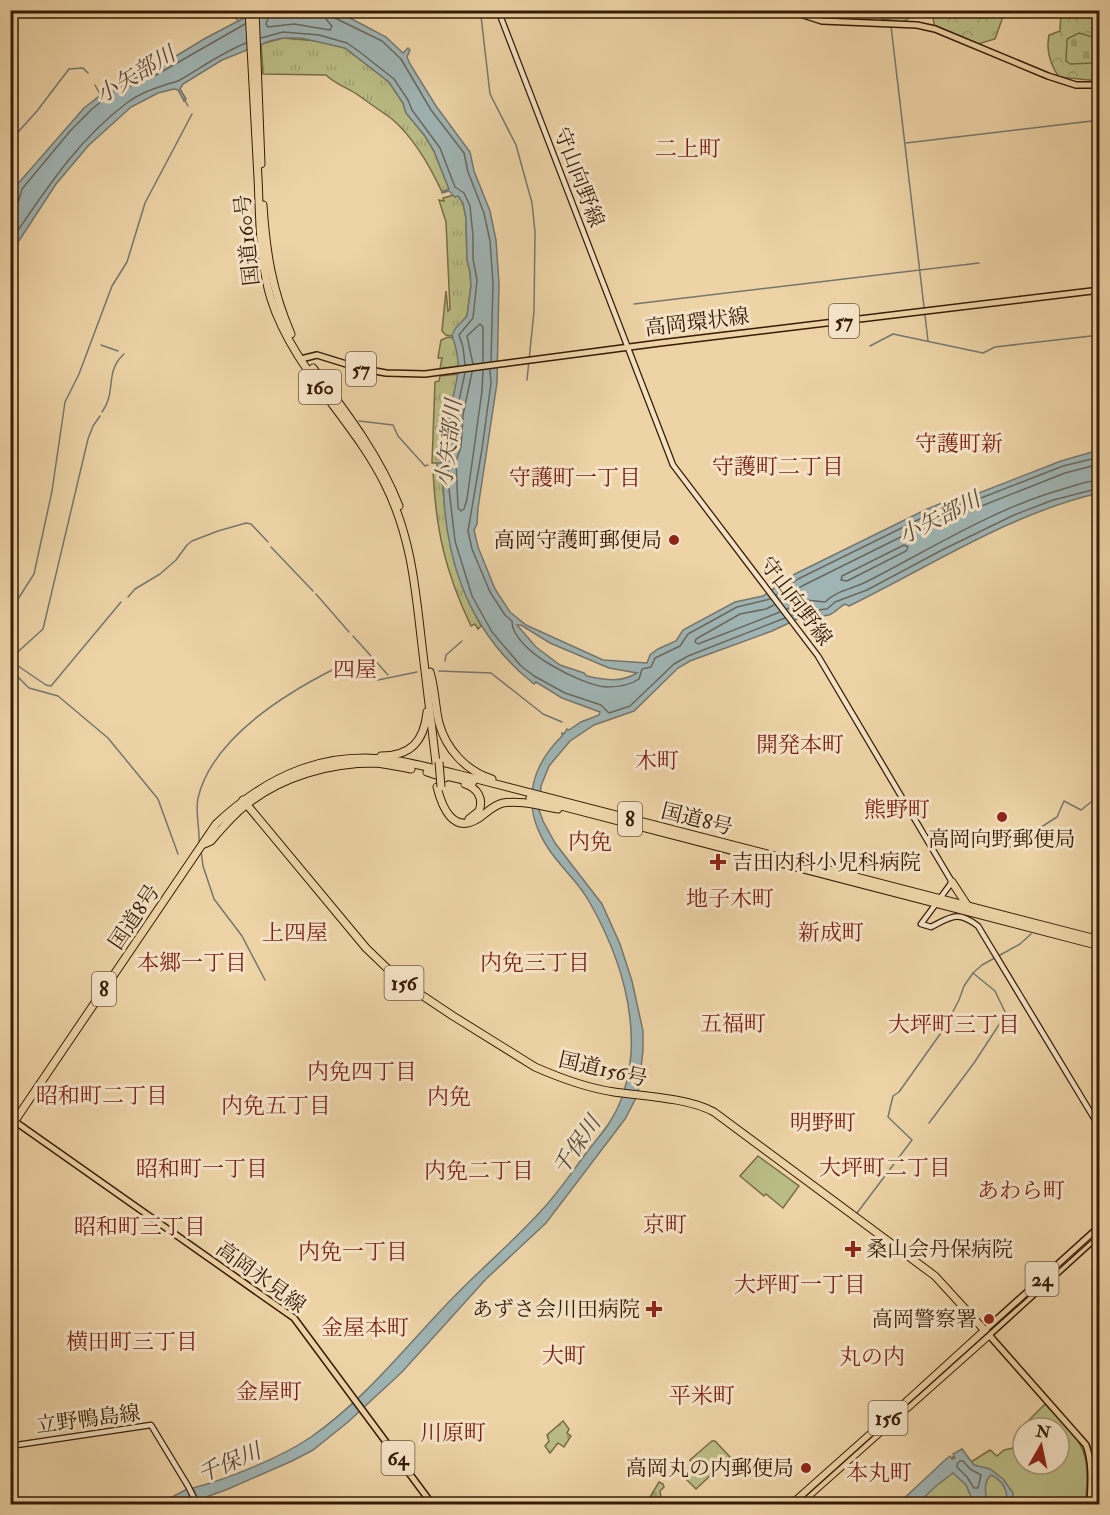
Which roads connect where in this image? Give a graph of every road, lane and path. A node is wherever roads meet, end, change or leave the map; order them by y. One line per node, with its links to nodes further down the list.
1 (249, 10): 6 (highway, 160)
2 (255, 10): 6 (highway, 160)
3 (498, 10): 8 (main road, 守山向野線)
4 (788, 10): 5 (main road)
5 (1100, 85)
6 (256, 91): 9 (highway, 国道160号 / 160)
7 (1100, 290): 8 (main road, 高岡環状線 / 57)
8 (627, 347): 9 (main road, 高岡環状線 / 57); 18 (main road, 守山向野線)
9 (303, 358): 10 (highway, 国道160号 / 160)
10 (427, 672): 11 (highway, 160); 13 (highway, 160, bridge); 14 (highway, 160)
11 (316, 764): 14 (highway, 国道8号 / 8); 15 (highway, 国道8号 / 8)
12 (427, 772): 13 (highway, 160); 14 (highway, 国道8号 / 8); 15 (highway, 国道8号 / 8)
13 (439, 787): 16 (highway, 160)
14 (510, 788): 16 (highway, 国道8号 / 8)
15 (245, 802): 23 (highway, 国道8号 / 8); 27 (highway, 国道156号 / 156)
16 (566, 807): 17 (highway, 160); 19 (highway, 国道8号 / 8)
17 (593, 814): 19 (highway, 国道8号 / 8)
18 (952, 882): 19 (main road); 20 (highway)
19 (938, 901): 20 (highway, 国道8号 / 8); 22 (highway, 国道8号 / 8); 24 (main road)
20 (967, 905): 21 (highway, 国道8号 / 8)
21 (1100, 940)
22 (1100, 946)
23 (12, 1123): 30 (main road, 高岡氷見線 / 64)
24 (1100, 1128)
25 (1100, 1226): 27 (main road, 24)
26 (1100, 1234): 27 (main road, 24)
27 (986, 1333): 31 (highway, 156); 32 (highway, 156); 33 (main road)
28 (10, 1446): 29 (main road, 立野鴨島線)
29 (196, 1503)
30 (432, 1504)
31 (792, 1504)
32 (799, 1504)
33 (1090, 1504)

